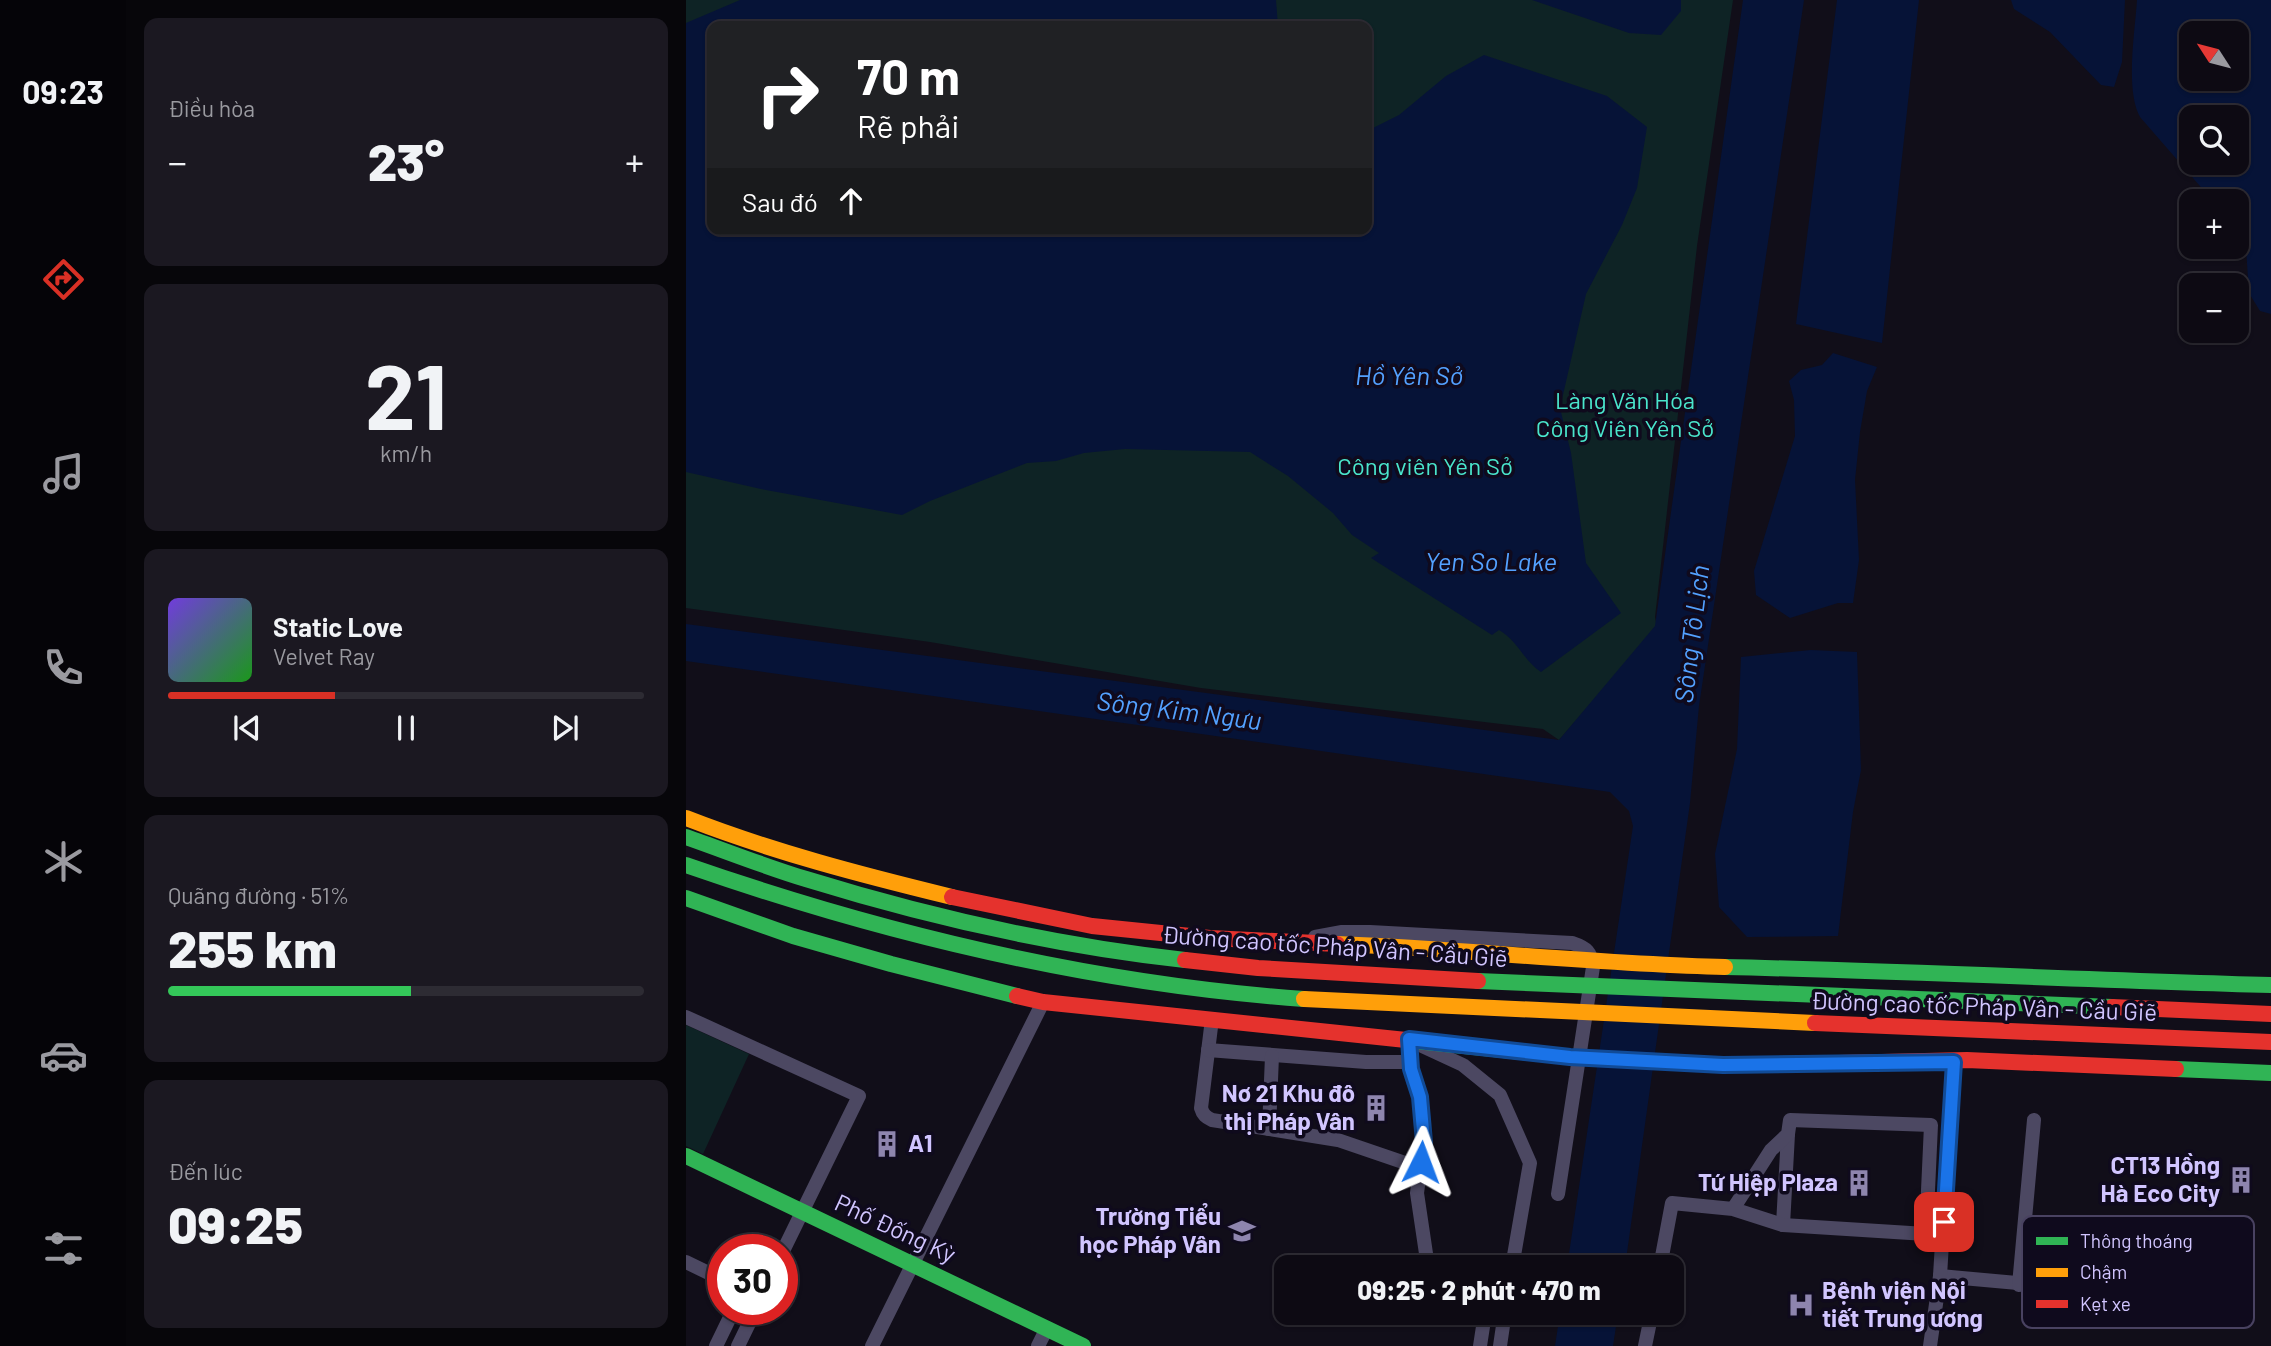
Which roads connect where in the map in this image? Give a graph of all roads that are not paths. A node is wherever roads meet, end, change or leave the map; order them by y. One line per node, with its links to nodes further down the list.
1 (686, 818): 5 (main road)
2 (686, 837): 8 (main road, Đường cao tốc Pháp Vân - Cầu Giẽ)
3 (686, 865): 12 (main road, Đường cao tốc Pháp Vân - Cầu Giẽ)
4 (686, 898): 7 (main road)
5 (1304, 941): 6 (main road); 23 (street)
6 (2271, 985)
7 (1043, 1002): 10 (main road); 34 (street)
8 (2271, 1014)
9 (686, 1017): 25 (street)
10 (1212, 1020): 11 (main road); 13 (street)
11 (1409, 1039): 15 (street); 16 (main road); 31 (street)
12 (2271, 1042)
13 (1208, 1050): 14 (street); 19 (street)
14 (1272, 1056): 15 (street); 19 (street)
15 (1410, 1062): 22 (street)
16 (1954, 1062): 17 (main road); 36 (street)
17 (2271, 1073)
18 (2034, 1120): 26 (street)
19 (1269, 1129): 22 (street)
20 (1788, 1134): 24 (street); 27 (street); 27 (street)
21 (686, 1156): 25 (main road, Phố Đống Kỳ)
22 (1420, 1168): 30 (street)
23 (1558, 1194)
24 (1733, 1209): 27 (street); 32 (street)
25 (803, 1211): 28 (street); 34 (main road, Phố Đống Kỳ)
26 (2025, 1216)
27 (1783, 1225)
28 (792, 1234)
29 (2022, 1252): 37 (street)
30 (1426, 1255)
31 (1515, 1255)
32 (1662, 1255)
33 (686, 1262): 35 (street)
34 (912, 1262): 44 (main road, Phố Đống Kỳ); 47 (street)
35 (707, 1272)
36 (1940, 1276): 37 (street); 53 (street)
37 (2019, 1285): 38 (street)
38 (2022, 1285)
39 (726, 1325): 45 (street)
40 (748, 1325): 46 (street)
41 (1483, 1325): 50 (street)
42 (1503, 1325): 51 (street)
43 (1649, 1325): 52 (street)
44 (1047, 1328): 48 (street); 49 (main road, Phố Đống Kỳ)
45 (716, 1346)
46 (738, 1346)
47 (872, 1346)
48 (1038, 1346)
49 (1083, 1346)
50 (1480, 1346)
51 (1500, 1346)
52 (1645, 1346)
53 (1930, 1346)

